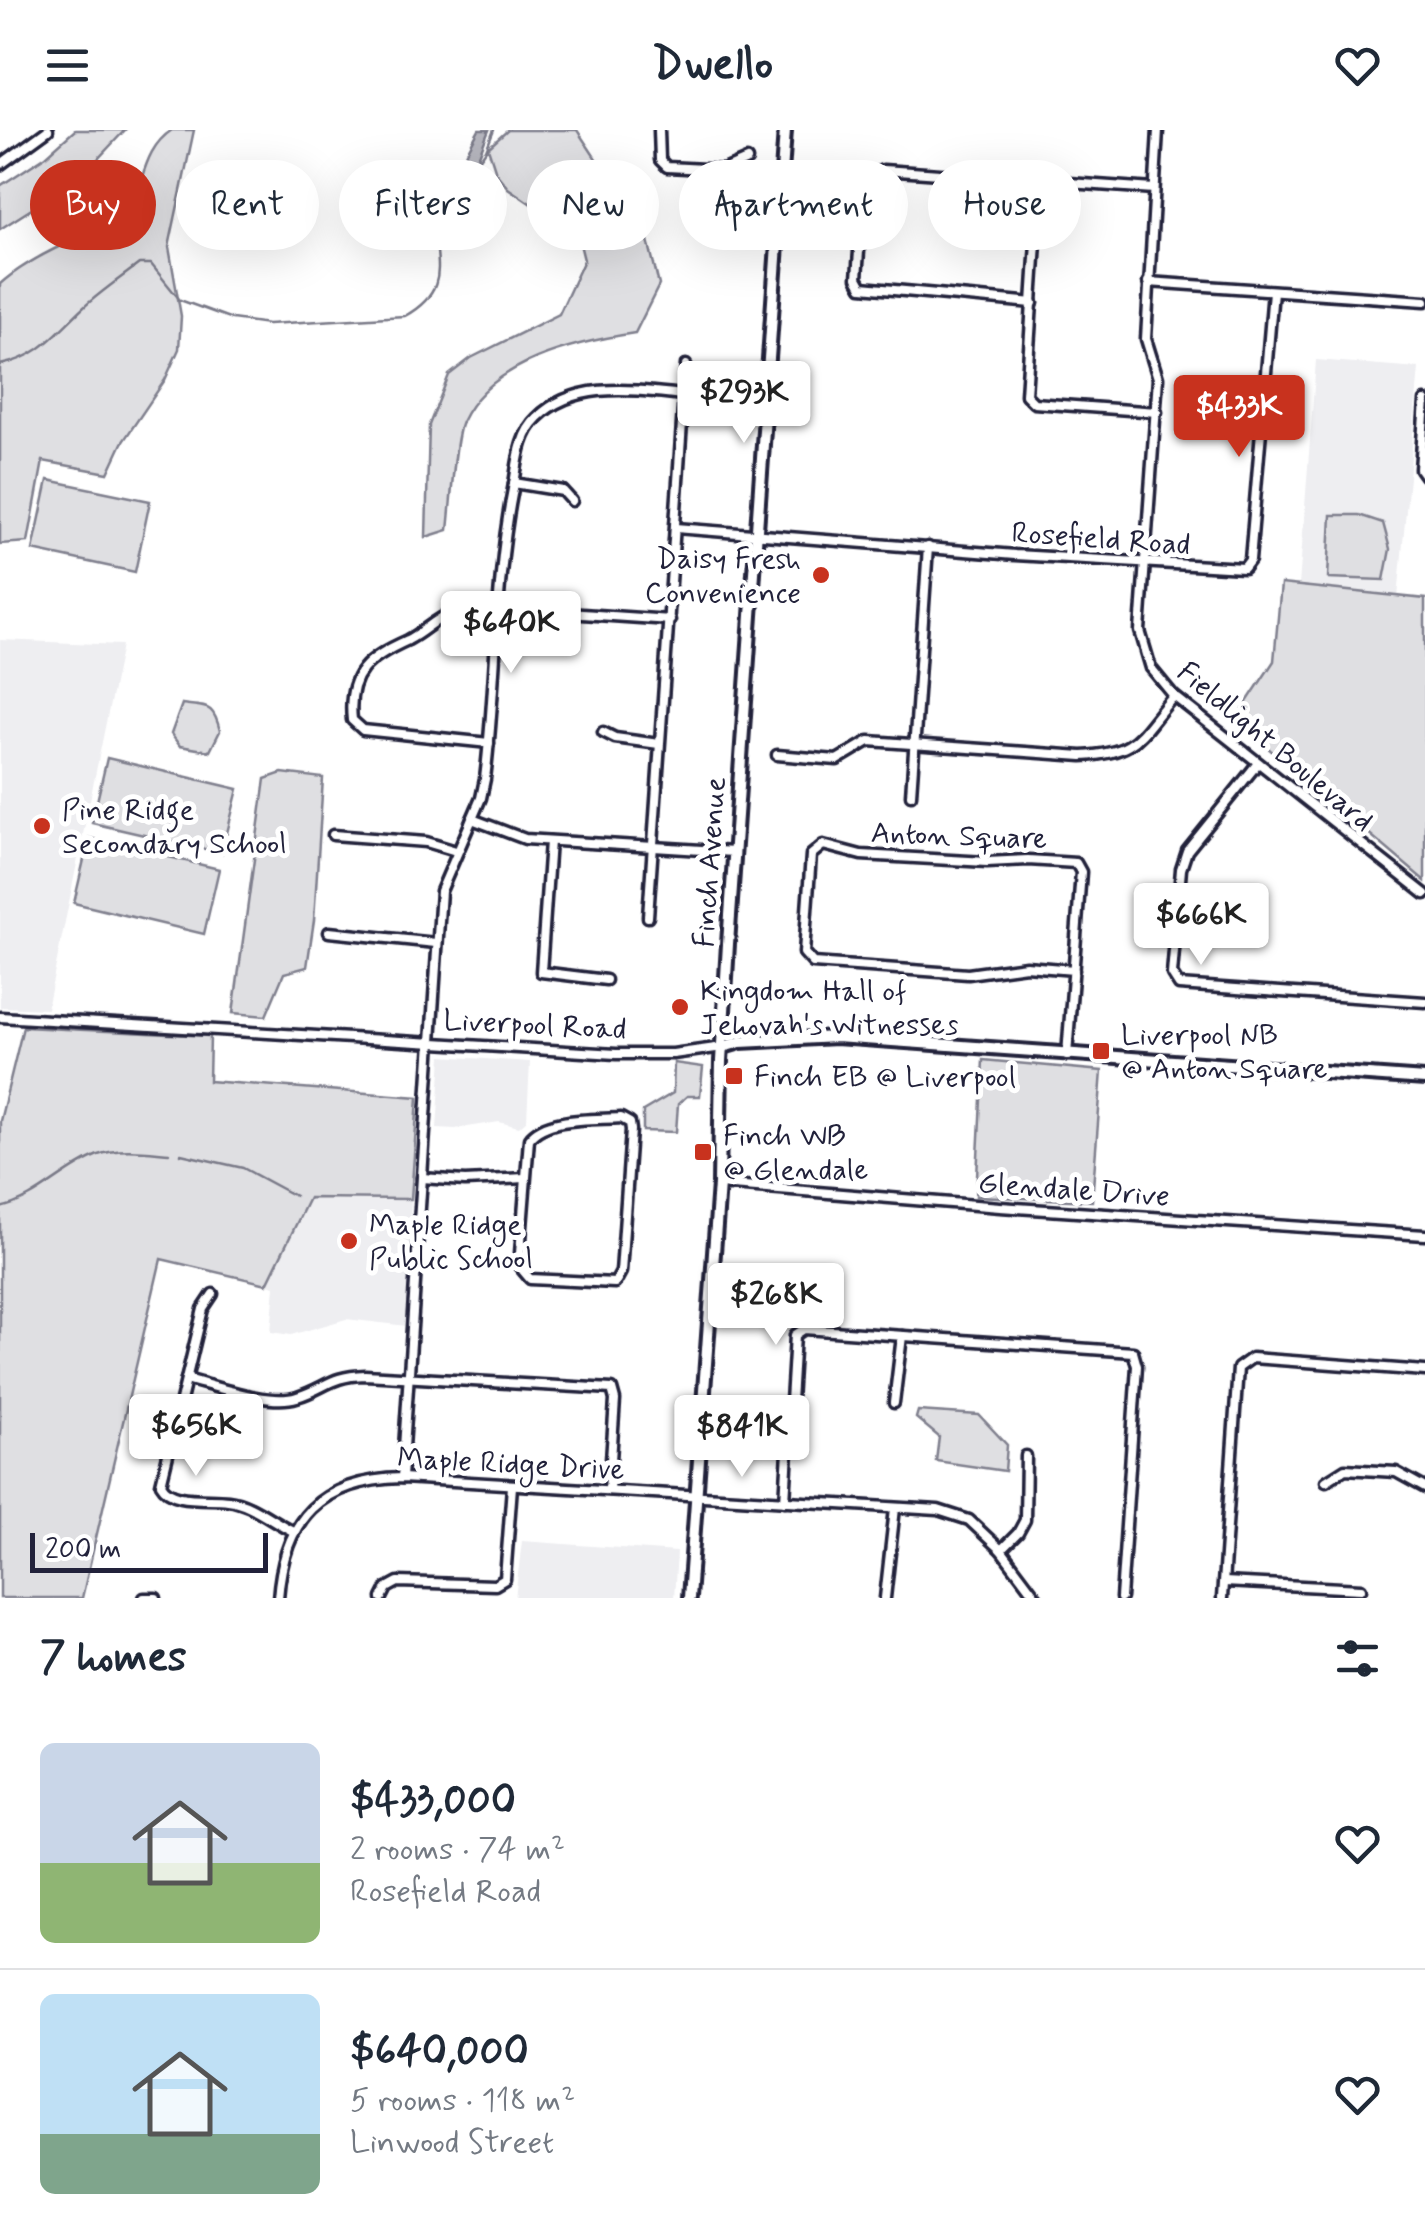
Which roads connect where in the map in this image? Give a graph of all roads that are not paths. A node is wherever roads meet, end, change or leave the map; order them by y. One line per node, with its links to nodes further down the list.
1 (48, 130): 5 (street)
2 (659, 130): 6 (street)
3 (785, 130): 23 (main road, Finch Avenue)
4 (1158, 130): 9 (street, Fieldlight Boulevard)
5 (0, 166)
6 (679, 168)
7 (928, 173): 14 (street)
8 (1081, 184): 9 (street)
9 (1154, 189): 11 (street, Fieldlight Boulevard)
10 (1036, 250): 14 (street)
11 (1148, 282): 12 (street); 18 (street, Fieldlight Boulevard)
12 (1273, 291): 13 (street); 25 (street, Rosefield Road)
13 (1425, 301)
14 (1033, 302): 18 (street)
15 (686, 365): 16 (street)
16 (683, 395): 20 (street); 22 (street)
17 (1425, 402): 19 (street)
18 (1157, 412): 25 (street, Fieldlight Boulevard)
19 (1425, 476)
20 (514, 483): 21 (street); 26 (street)
21 (572, 501)
22 (676, 528): 23 (street, Rosefield Road); 27 (street)
23 (756, 534): 24 (street, Rosefield Road); 41 (main road, Finch Avenue)
24 (928, 547): 25 (street, Rosefield Road); 32 (street)
25 (1146, 564): 28 (street, Fieldlight Boulevard)
26 (496, 608): 27 (street); 30 (street); 30 (street)
27 (670, 620): 31 (street)
28 (1174, 696): 32 (street); 34 (street, Fieldlight Boulevard)
29 (602, 732): 31 (street)
30 (488, 743): 36 (street)
31 (659, 744): 39 (street)
32 (914, 744): 33 (street); 35 (street)
33 (777, 755)
34 (1258, 764): 42 (street, Fieldlight Boulevard); 48 (street)
35 (910, 795)
36 (472, 819): 38 (street); 40 (street)
37 (333, 835): 40 (street)
38 (550, 841): 39 (street); 47 (street)
39 (654, 847): 41 (street); 43 (street)
40 (456, 851): 45 (street)
41 (734, 852): 51 (main road, Finch Avenue)
42 (1425, 894)
43 (648, 917)
44 (328, 932): 45 (street)
45 (436, 943): 50 (street)
46 (1074, 970): 46 (street, Anton Square); 52 (street, Anton Square)
47 (606, 980)
48 (1425, 1002)
49 (0, 1017): 50 (street, Liverpool Road)
50 (431, 1043): 51 (street, Liverpool Road); 54 (street)
51 (723, 1047): 52 (main road, Liverpool Road); 56 (main road, Finch Avenue)
52 (1067, 1055): 53 (main road, Liverpool Road)
53 (1425, 1079)
54 (422, 1178): 55 (street); 61 (street)
55 (525, 1178): 55 (street)
56 (720, 1184): 57 (street, Glendale Drive); 70 (main road, Finch Avenue)
57 (1425, 1235)
58 (213, 1294): 62 (street)
59 (902, 1336): 63 (street); 71 (street); 84 (street)
60 (1425, 1371): 75 (street)
61 (408, 1378): 62 (street); 65 (street); 69 (street)
62 (186, 1379): 73 (street)
63 (894, 1403)
64 (1026, 1456): 74 (street)
65 (402, 1478): 67 (street, Maple Ridge Drive); 73 (street, Maple Ridge Drive)
66 (1326, 1481): 68 (street)
67 (512, 1486): 69 (street, Maple Ridge Drive); 80 (street)
68 (1425, 1488)
69 (609, 1490): 70 (street, Maple Ridge Drive)
70 (695, 1496): 71 (street, Maple Ridge Drive); 81 (main road, Finch Avenue)
71 (785, 1502): 72 (street, Maple Ridge Drive)
72 (894, 1508): 74 (street, Maple Ridge Drive); 82 (street)
73 (292, 1531): 79 (street)
74 (1001, 1550): 83 (street, Maple Ridge Drive)
75 (1224, 1582): 76 (street); 85 (street)
76 (1361, 1589)
77 (144, 1598): 78 (street)
78 (156, 1598)
79 (278, 1598)
80 (382, 1598)
81 (689, 1598)
82 (885, 1598)
83 (1037, 1598)
84 (1121, 1598)
85 (1222, 1598)

